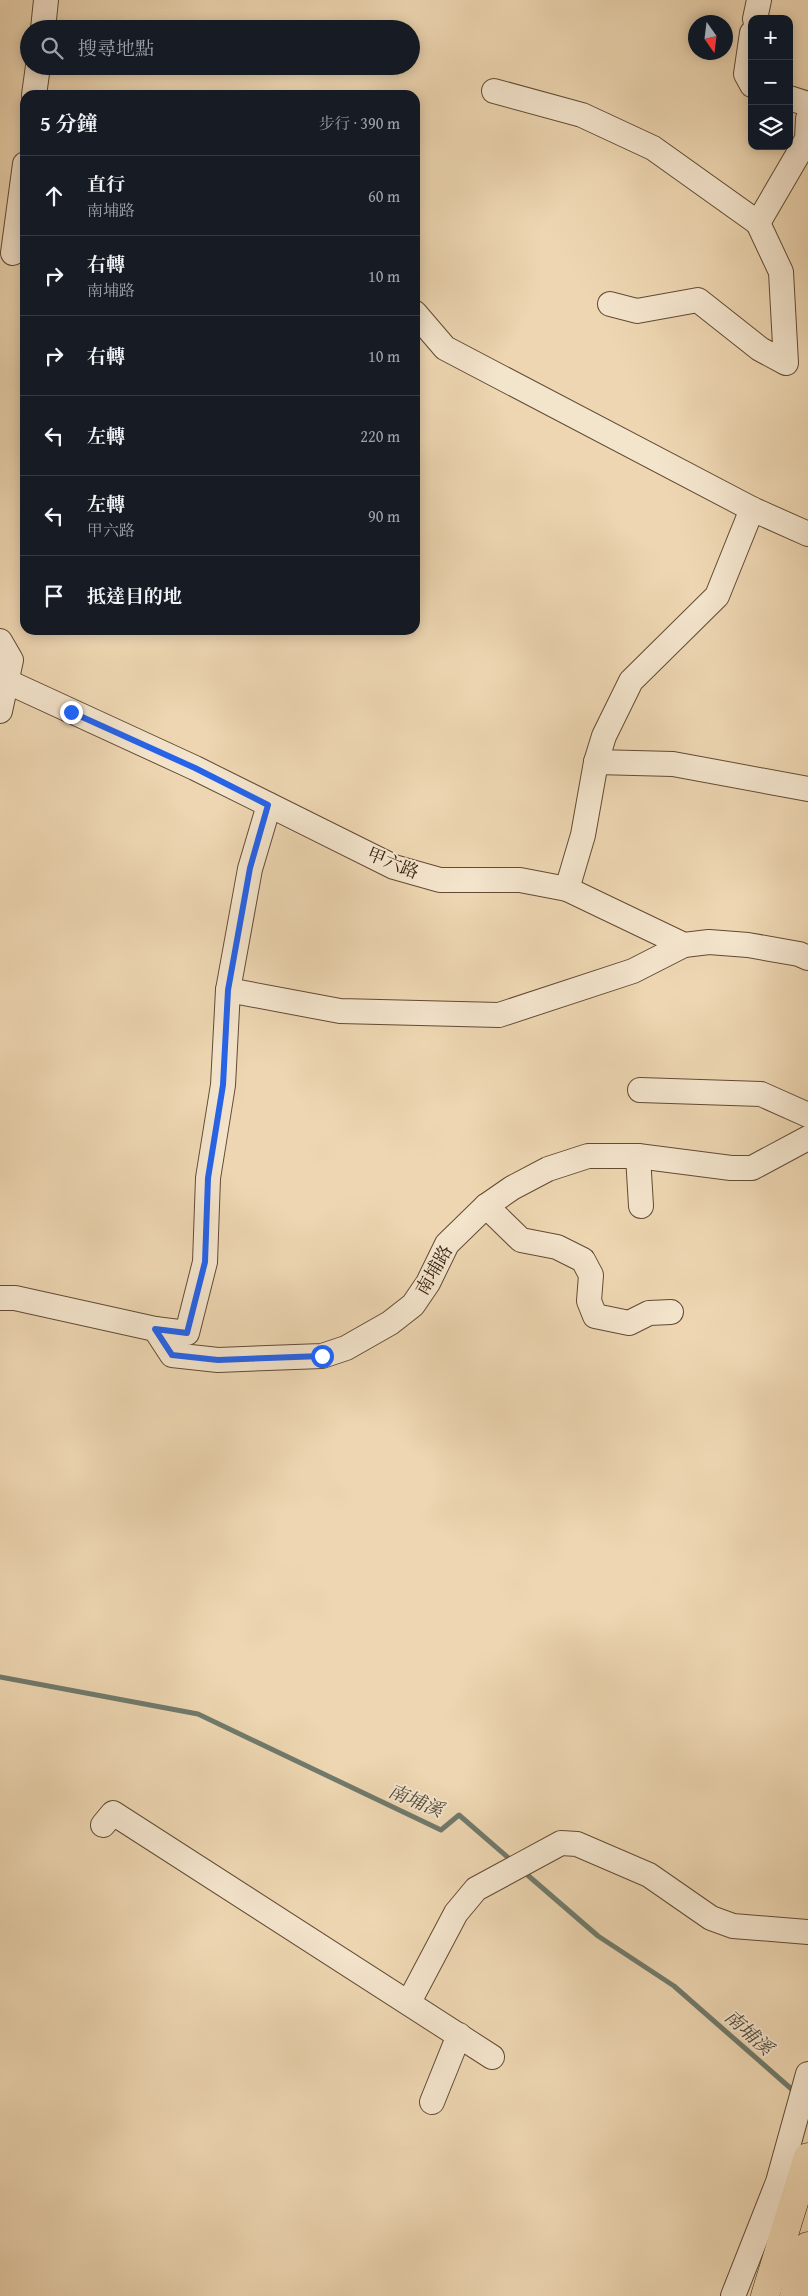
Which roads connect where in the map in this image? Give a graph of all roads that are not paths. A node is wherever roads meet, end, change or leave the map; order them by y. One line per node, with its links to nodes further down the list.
1 (46, 0): 4 (street)
2 (759, 0): 3 (street)
3 (756, 15)
4 (44, 20)
5 (748, 60): 7 (street)
6 (37, 75): 8 (street)
7 (748, 78)
8 (35, 90)
9 (494, 91): 14 (street)
10 (793, 99): 11 (street)
11 (808, 104)
12 (808, 119): 14 (street)
13 (20, 201): 15 (street)
14 (758, 223): 16 (street)
15 (13, 253)
16 (610, 304)
17 (420, 319): 18 (street)
18 (752, 509): 19 (street); 23 (street)
19 (808, 534)
20 (0, 641): 21 (street)
21 (3, 681): 22 (street); 25 (street, 甲六路)
22 (0, 711)
23 (596, 762): 24 (street); 26 (street)
24 (808, 790)
25 (268, 805): 26 (street, 甲六路); 29 (street)
26 (567, 889): 27 (street, 甲六路)
27 (684, 945): 28 (street); 29 (street)
28 (808, 958)
29 (228, 990): 38 (street)
30 (640, 1090): 31 (street)
31 (808, 1115)
32 (808, 1138): 33 (street, 南埔路)
33 (638, 1156): 34 (street, 南埔路); 35 (street)
34 (486, 1206): 37 (street); 38 (street, 南埔路)
35 (641, 1206)
36 (0, 1298): 38 (street)
37 (671, 1312)
38 (155, 1329)
39 (103, 1825): 41 (street)
40 (808, 1932): 41 (street)
41 (409, 2002): 42 (street)
42 (459, 2035): 43 (street); 45 (street)
43 (492, 2057)
44 (808, 2074): 48 (street)
45 (432, 2102)
46 (808, 2157): 49 (highway)
47 (808, 2246): 50 (highway)
48 (733, 2296)
49 (765, 2296)
50 (794, 2296)

